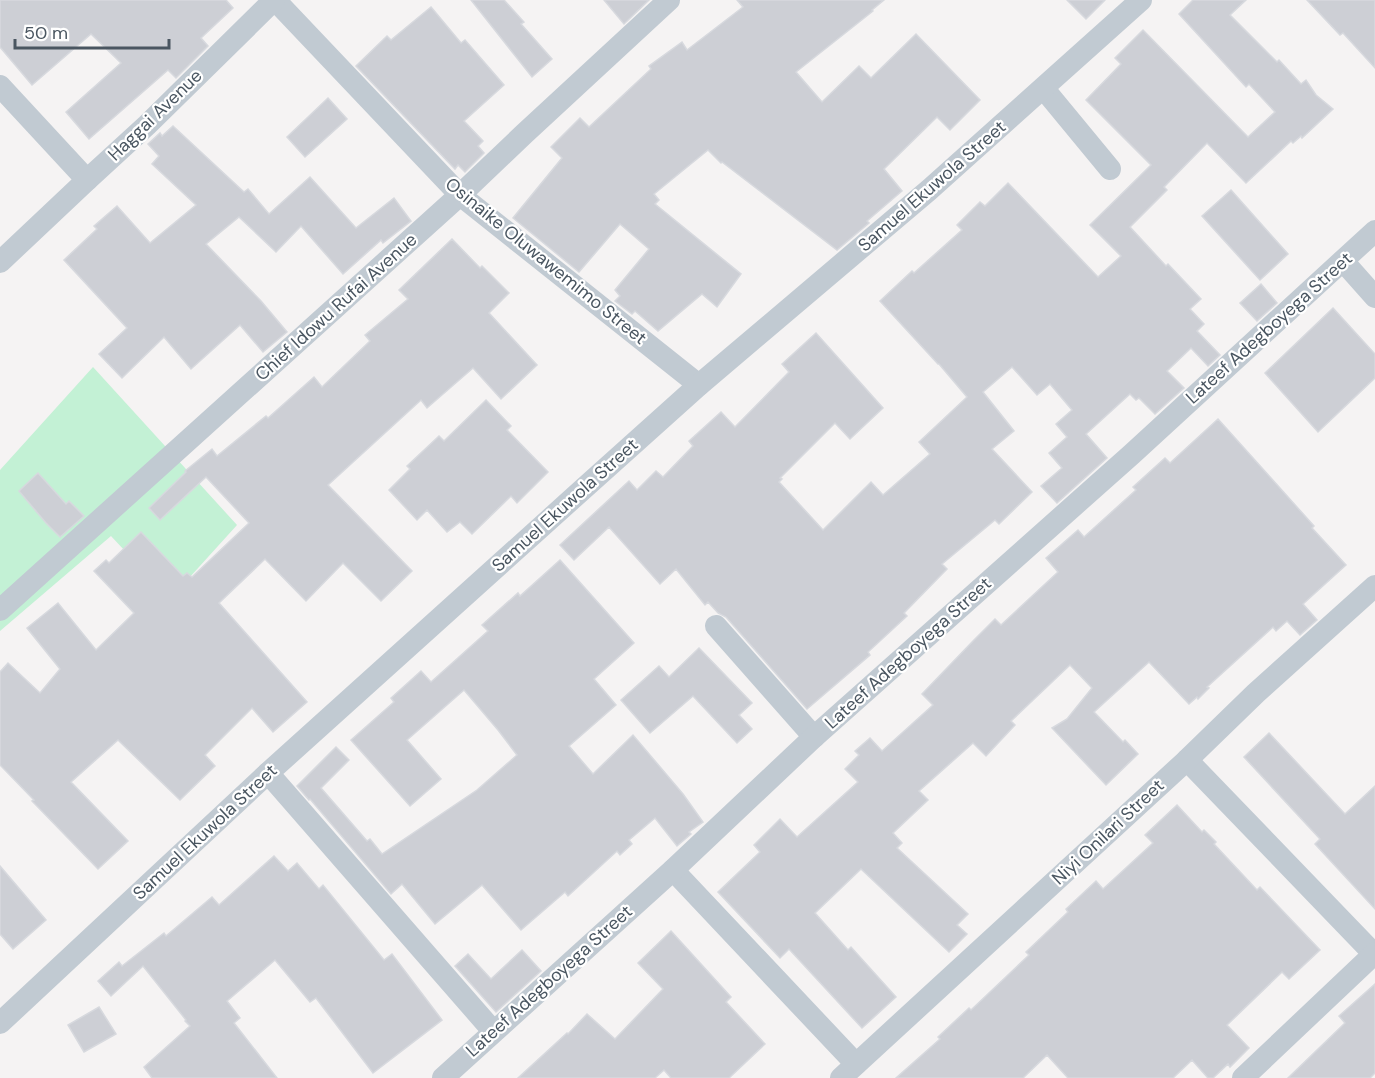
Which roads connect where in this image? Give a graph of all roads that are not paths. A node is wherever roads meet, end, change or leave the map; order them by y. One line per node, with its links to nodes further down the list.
1 (274, 0): 7 (street, Haggai Avenue); 8 (street, Osinaike Oluwawemimo Street)
2 (669, 0): 8 (street, Chief Idowu Rufai Avenue)
3 (1142, 0): 5 (street, Samuel Ekuwola Street)
4 (0, 86): 7 (street)
5 (1044, 89): 6 (street); 13 (street, Samuel Ekuwola Street)
6 (1110, 169)
7 (87, 180): 11 (street, Haggai Avenue)
8 (460, 195): 13 (street, Osinaike Oluwawemimo Street); 15 (street, Chief Idowu Rufai Avenue)
9 (1375, 231): 10 (street, Lateef Adegboyega Street)
10 (1343, 261): 12 (street); 17 (street, Lateef Adegboyega Street)
11 (0, 262)
12 (1375, 297)
13 (699, 385): 19 (street, Samuel Ekuwola Street)
14 (1375, 586): 18 (street, Niyi Onilari Street)
15 (0, 610)
16 (716, 626): 17 (street)
17 (814, 737): 20 (street, Lateef Adegboyega Street)
18 (1187, 760): 21 (street); 24 (street, Niyi Onilari Street)
19 (268, 773): 22 (street, Samuel Ekuwola Street); 23 (street)
20 (673, 870): 23 (street, Lateef Adegboyega Street); 24 (street)
21 (1374, 953): 26 (street)
22 (1, 1021)
23 (493, 1031): 25 (street, Lateef Adegboyega Street)
24 (849, 1071)
25 (443, 1078)
26 (1243, 1078)

